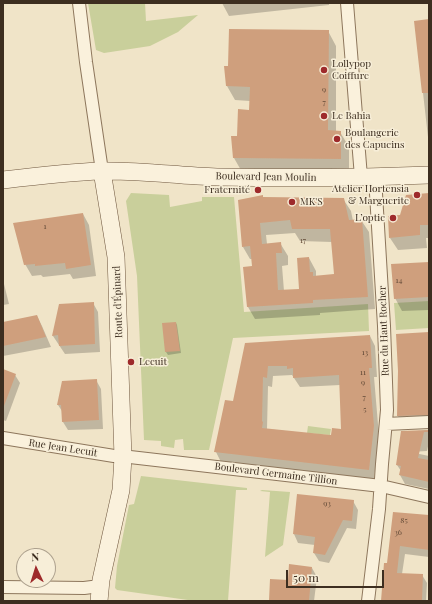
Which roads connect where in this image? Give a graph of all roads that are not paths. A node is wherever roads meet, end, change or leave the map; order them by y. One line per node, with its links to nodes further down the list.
1 (79, 3): 3 (street, Route d'Épinard)
2 (348, 3): 5 (street, Rue du Haut Rocher)
3 (102, 171): 5 (main road, Boulevard Jean Moulin); 6 (main road, Boulevard Jean Moulin); 10 (main road, Route d'Épinard)
4 (429, 175): 5 (main road, Boulevard Jean Moulin)
5 (368, 177): 8 (street, Rue du Haut Rocher)
6 (3, 180)
7 (429, 422): 8 (street)
8 (386, 424): 11 (street, Rue du Haut Rocher)
9 (3, 438): 10 (street, Rue Jean Lecuit)
10 (123, 457): 11 (street, Boulevard Germaine Tillion); 14 (main road, Route d'Épinard)
11 (381, 486): 12 (street, Boulevard Germaine Tillion); 15 (street, Rue du Haut Rocher)
12 (429, 497)
13 (3, 587): 14 (street)
14 (102, 597)
15 (368, 601)

